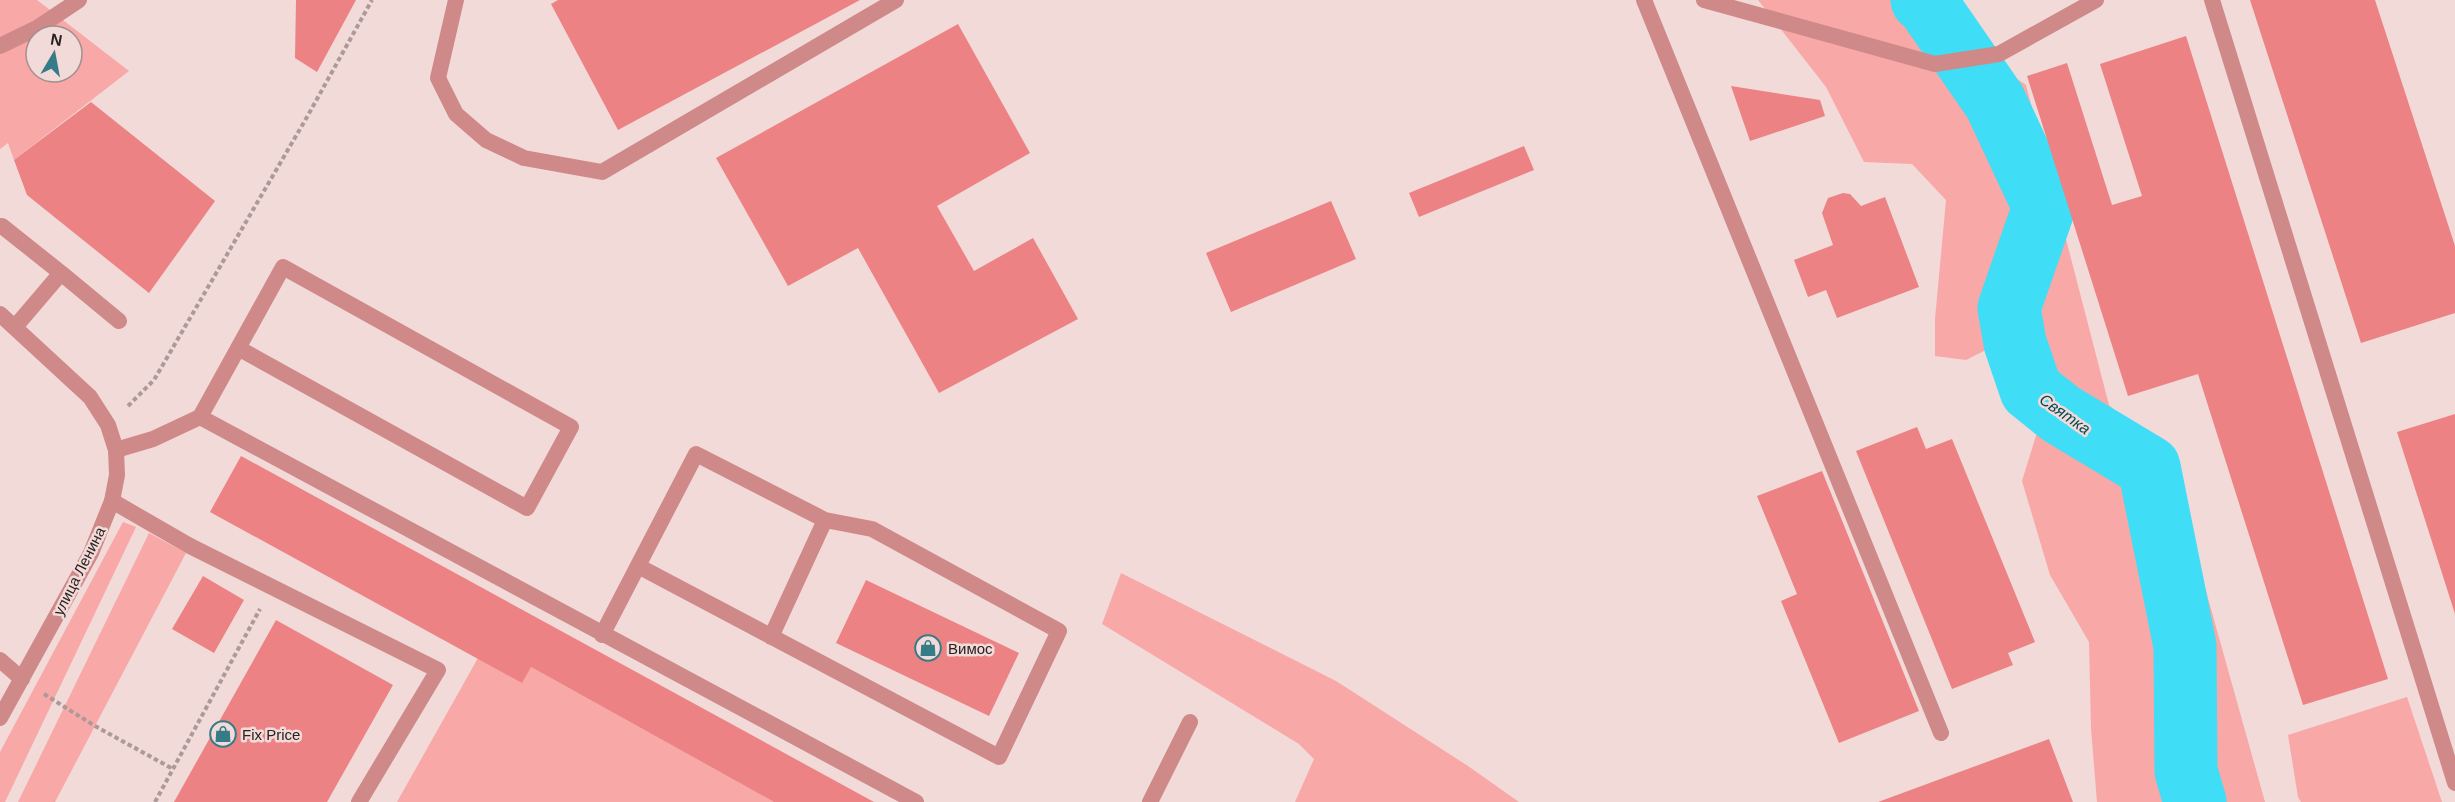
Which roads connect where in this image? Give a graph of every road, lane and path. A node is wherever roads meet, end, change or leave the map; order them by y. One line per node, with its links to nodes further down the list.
1 (79, 0): 9 (street)
2 (372, 0): 17 (path)
3 (456, 0): 4 (street)
4 (896, 0)
5 (1644, 0): 29 (street)
6 (1704, 0): 7 (street)
7 (2096, 0)
8 (2212, 0): 31 (street)
9 (0, 46)
10 (2, 226): 11 (street)
11 (61, 273): 13 (street); 14 (street)
12 (0, 314): 14 (street, улица Ленина)
13 (119, 321)
14 (15, 327): 17 (street, улица Ленина)
15 (238, 348): 15 (street); 16 (street)
16 (200, 417): 18 (street); 23 (street)
17 (108, 425): 18 (street, улица Ленина)
18 (116, 450): 19 (street, улица Ленина)
19 (111, 501): 22 (street); 26 (street, улица Ленина)
20 (825, 520): 21 (street); 24 (street); 24 (street)
21 (638, 566): 23 (street); 24 (street)
22 (272, 587): 30 (path); 33 (street)
23 (602, 635): 34 (street)
24 (771, 637)
25 (0, 660): 26 (street)
26 (21, 679): 27 (street, улица Ленина); 30 (path)
27 (0, 718)
28 (1190, 722): 35 (street)
29 (1941, 733)
30 (173, 769): 32 (path)
31 (2455, 783)
32 (154, 802)
33 (359, 802)
34 (916, 802)
35 (1150, 802)

